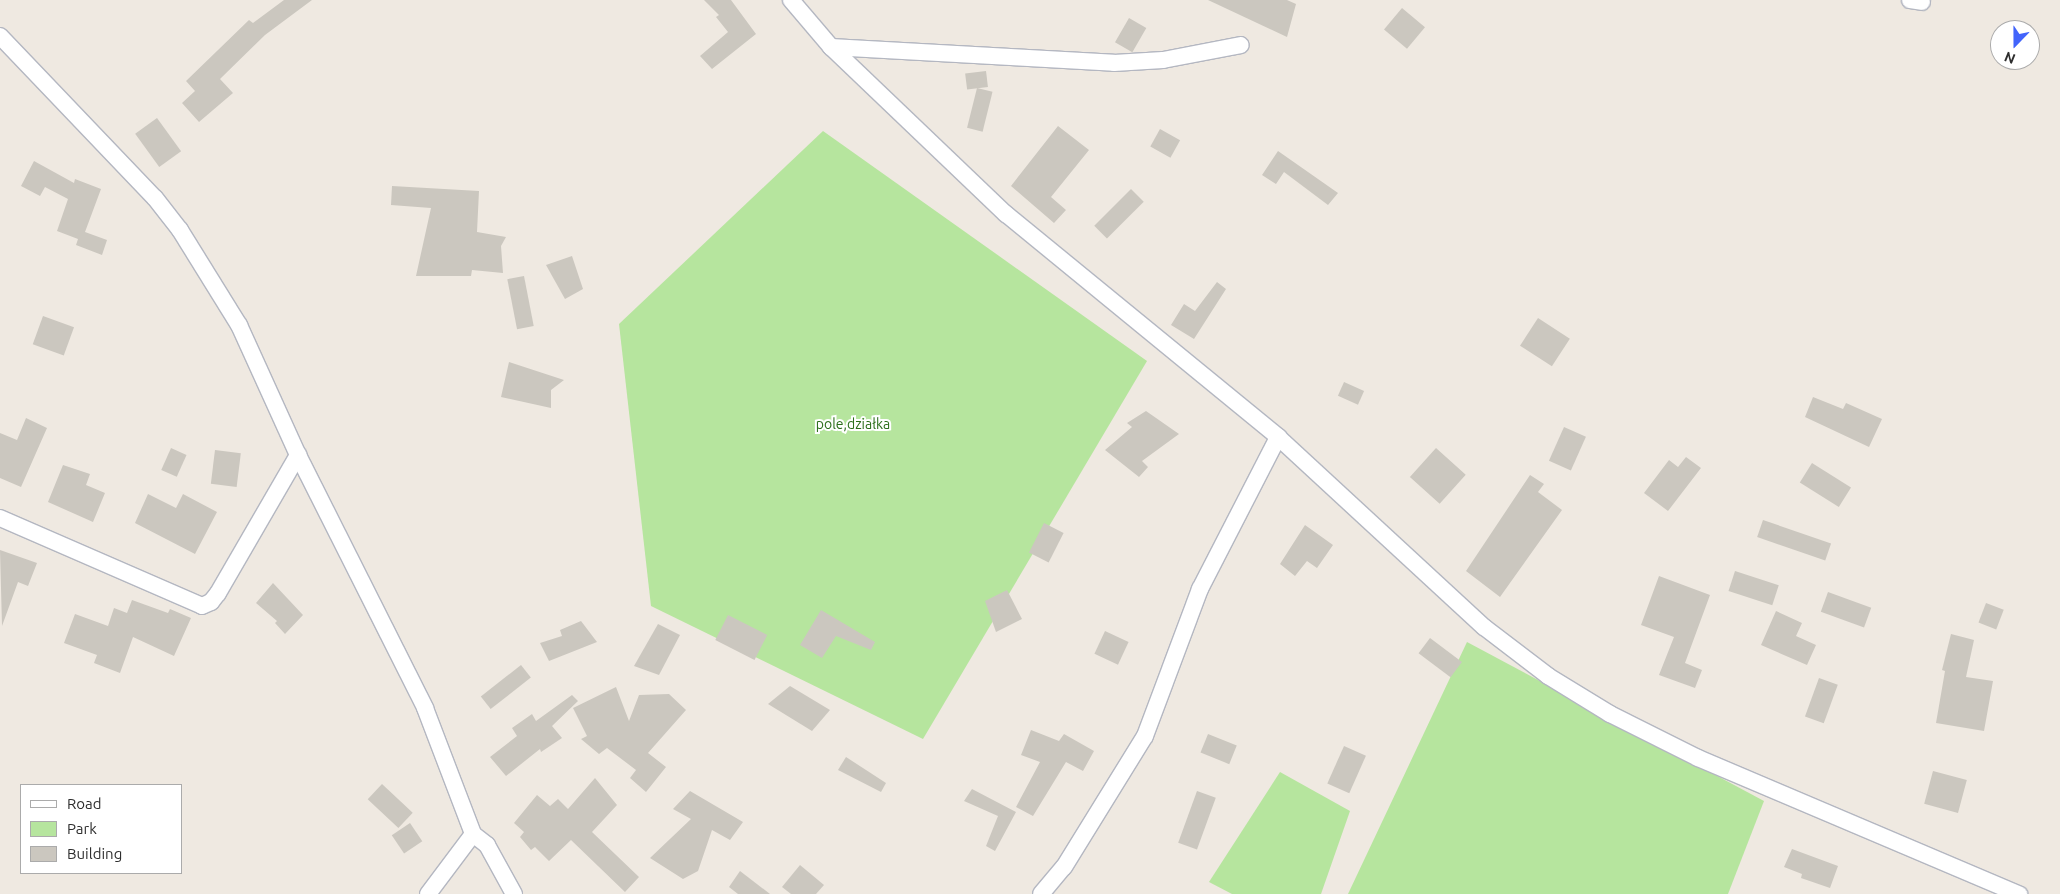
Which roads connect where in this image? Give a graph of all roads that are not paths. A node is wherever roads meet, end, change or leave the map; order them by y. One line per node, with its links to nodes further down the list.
1 (792, 0): 4 (street)
2 (0, 36): 6 (street)
3 (1241, 45): 4 (street)
4 (832, 47): 5 (street)
5 (1278, 436): 11 (street); 12 (street)
6 (298, 456): 7 (street); 8 (street)
7 (0, 518)
8 (473, 834): 9 (street); 10 (street)
9 (428, 894)
10 (514, 894)
11 (1041, 894)
12 (2020, 894)

